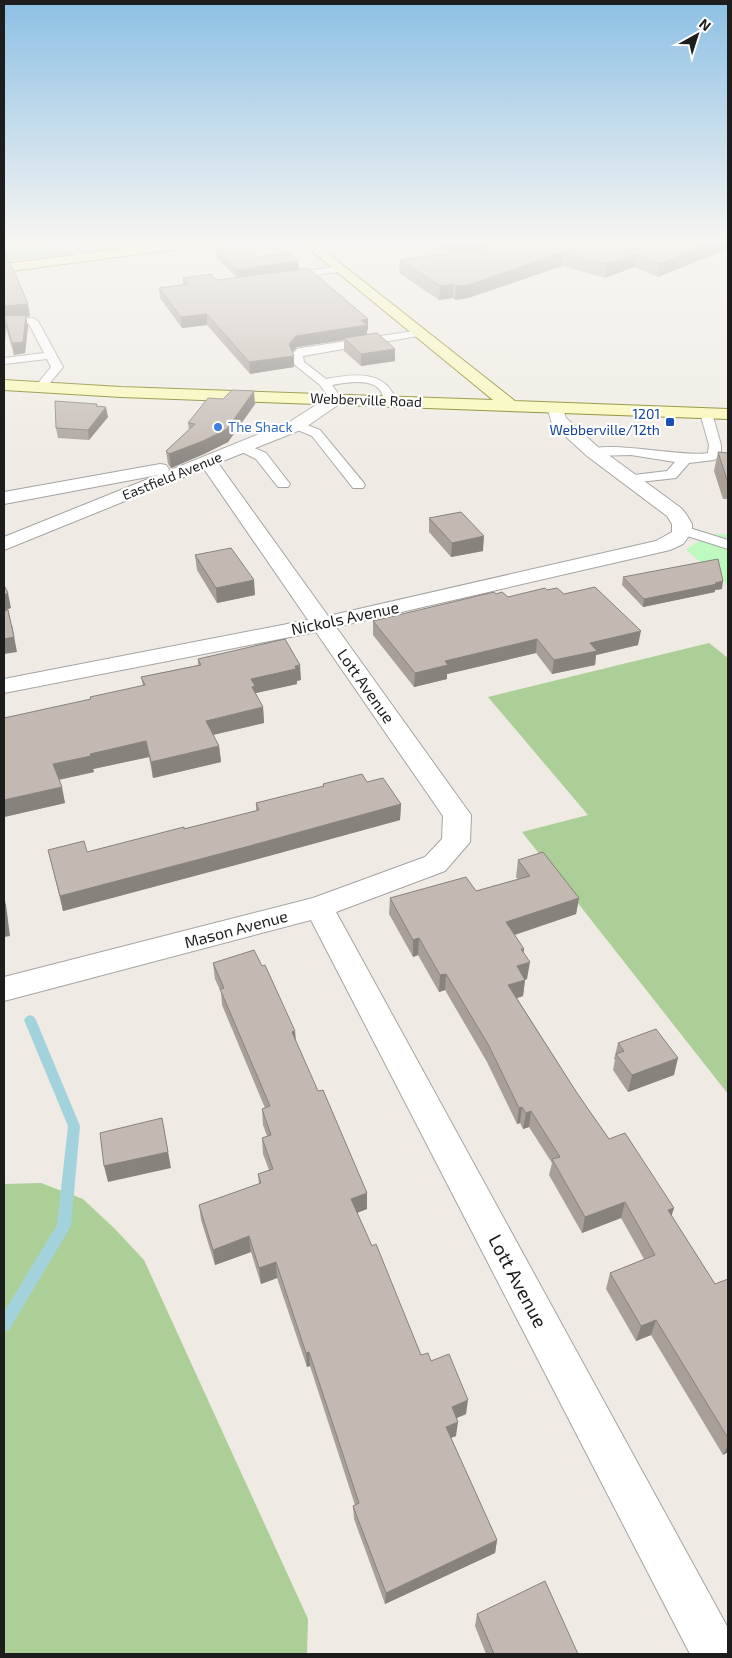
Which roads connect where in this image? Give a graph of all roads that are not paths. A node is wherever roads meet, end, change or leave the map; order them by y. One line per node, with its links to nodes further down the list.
1 (28, 321): 4 (lane)
2 (33, 321): 6 (lane)
3 (406, 321): 5 (street)
4 (4, 323)
5 (420, 333): 8 (lane); 13 (street)
6 (51, 355): 7 (lane); 10 (lane)
7 (4, 361)
8 (324, 383): 11 (lane); 12 (lane)
9 (4, 385): 10 (street, Webberville Road)
10 (41, 387): 11 (street, Webberville Road)
11 (336, 400): 12 (street, Webberville Road); 17 (street, Eastfield Avenue)
12 (390, 401): 13 (street, Webberville Road)
13 (509, 405): 14 (street, Webberville Road)
14 (555, 407): 15 (street, Webberville Road); 19 (street)
15 (706, 413): 16 (street, Webberville Road); 20 (lane)
16 (728, 414)
17 (297, 425): 18 (street, Eastfield Avenue); 24 (lane)
18 (243, 447): 21 (street, Eastfield Avenue); 23 (lane)
19 (593, 452): 20 (lane); 22 (street)
20 (685, 459): 22 (lane)
21 (208, 462): 25 (street); 27 (street, Eastfield Avenue); 31 (street, Lott Avenue)
22 (630, 479): 28 (street)
23 (283, 484)
24 (358, 485)
25 (27, 494): 26 (street); 27 (street)
26 (4, 498)
27 (86, 511): 29 (street, Eastfield Avenue)
28 (682, 532): 30 (lane); 31 (street, Nickols Avenue)
29 (4, 544)
30 (728, 545)
31 (322, 624): 32 (street, Nickols Avenue); 33 (street, Lott Avenue)
32 (4, 686)
33 (456, 842): 34 (street, Mason Avenue)
34 (319, 907): 35 (street, Mason Avenue); 36 (street, Lott Avenue)
35 (4, 989)
36 (716, 1654)

